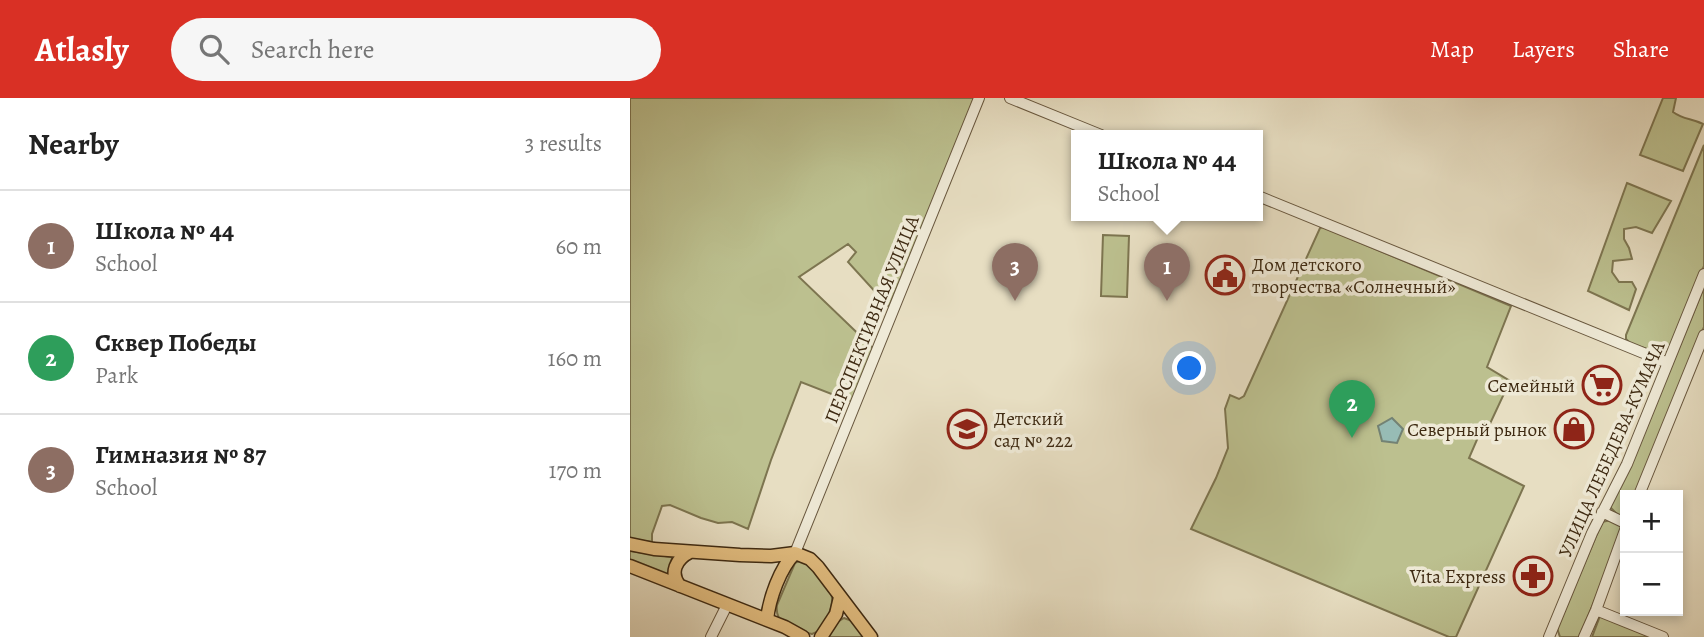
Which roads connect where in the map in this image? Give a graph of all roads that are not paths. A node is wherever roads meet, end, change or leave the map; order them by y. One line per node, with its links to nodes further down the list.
1 (979, 98): 15 (street, ПЕРСПЕКТИВНАЯ УЛИЦА)
2 (1010, 98): 3 (street)
3 (1032, 102): 4 (street)
4 (1091, 130)
5 (1263, 198): 8 (street)
6 (1704, 274): 8 (street, УЛИЦА ЛЕБЕДЕВА-КУМАЧА)
7 (1704, 335): 9 (street, УЛИЦА ЛЕБЕДЕВА-КУМАЧА)
8 (1668, 363): 10 (street, УЛИЦА ЛЕБЕДЕВА-КУМАЧА)
9 (1641, 490)
10 (1602, 512): 11 (street); 26 (street, УЛИЦА ЛЕБЕДЕВА-КУМАЧА)
11 (1620, 521)
12 (630, 544): 14 (main road)
13 (1620, 544): 20 (street)
14 (690, 552): 15 (main road); 17 (main road)
15 (795, 553): 18 (main road); 21 (main road)
16 (630, 566): 17 (main road)
17 (680, 586): 19 (main road)
18 (840, 597): 24 (main road); 25 (main road)
19 (727, 605): 21 (main road); 22 (street)
20 (1596, 610): 27 (street); 28 (street)
21 (767, 620): 23 (main road)
22 (712, 637)
23 (803, 637)
24 (821, 637)
25 (872, 637)
26 (1549, 637)
27 (1584, 637)
28 (1663, 637)

